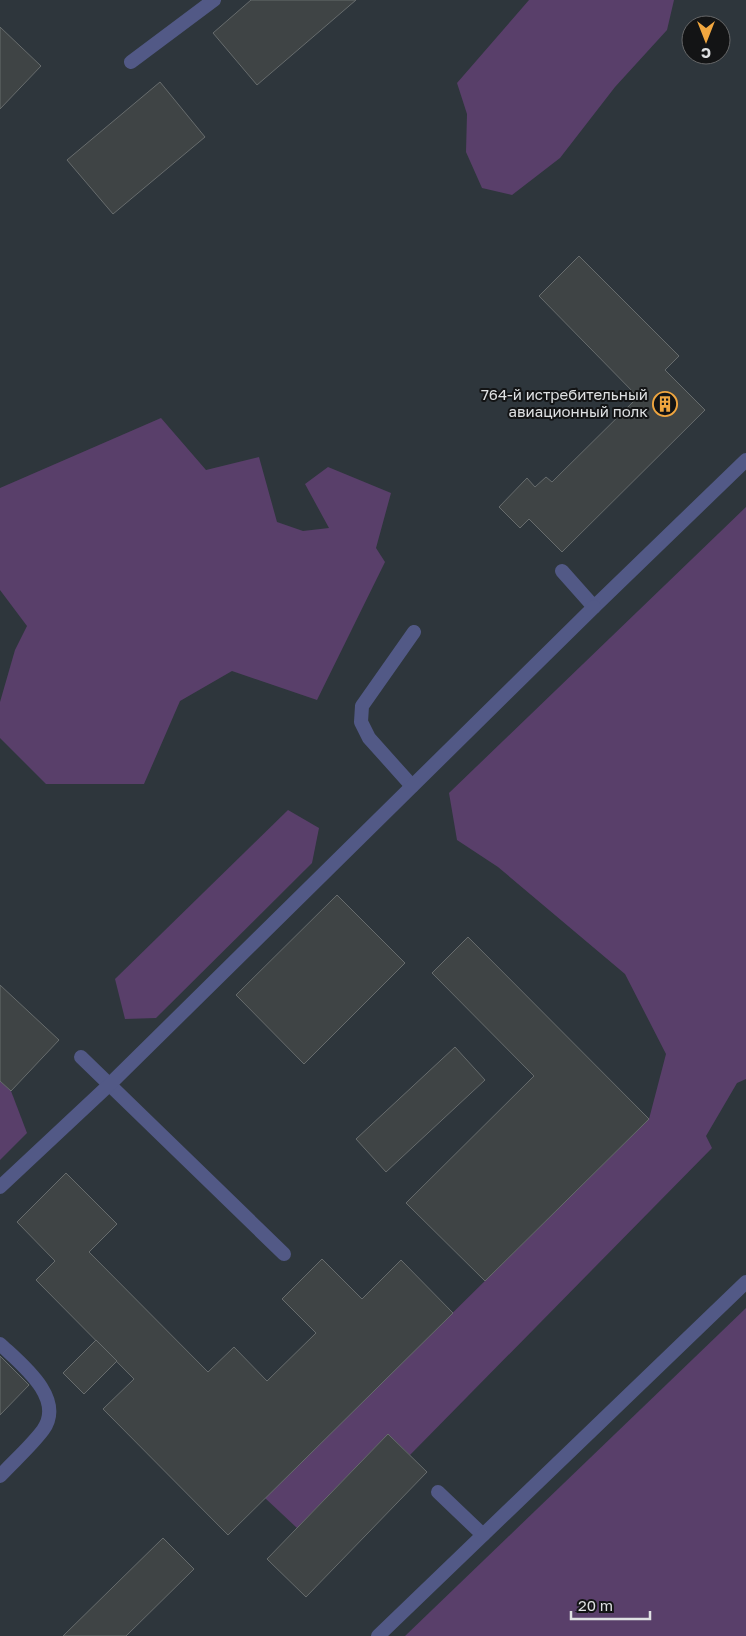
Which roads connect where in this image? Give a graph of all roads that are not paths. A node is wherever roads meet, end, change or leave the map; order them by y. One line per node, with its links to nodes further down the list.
1 (214, 0): 2 (lane)
2 (131, 62)
3 (746, 460): 5 (lane)
4 (562, 571): 5 (lane)
5 (594, 607): 7 (lane)
6 (414, 632): 7 (lane)
7 (412, 786): 9 (lane)
8 (81, 1058): 9 (lane)
9 (109, 1085): 10 (lane); 11 (lane)
10 (0, 1187)
11 (284, 1254)
12 (746, 1282): 16 (lane)
13 (0, 1344): 14 (lane)
14 (0, 1476)
15 (438, 1492): 16 (lane)
16 (483, 1535): 17 (lane)
17 (378, 1636)

